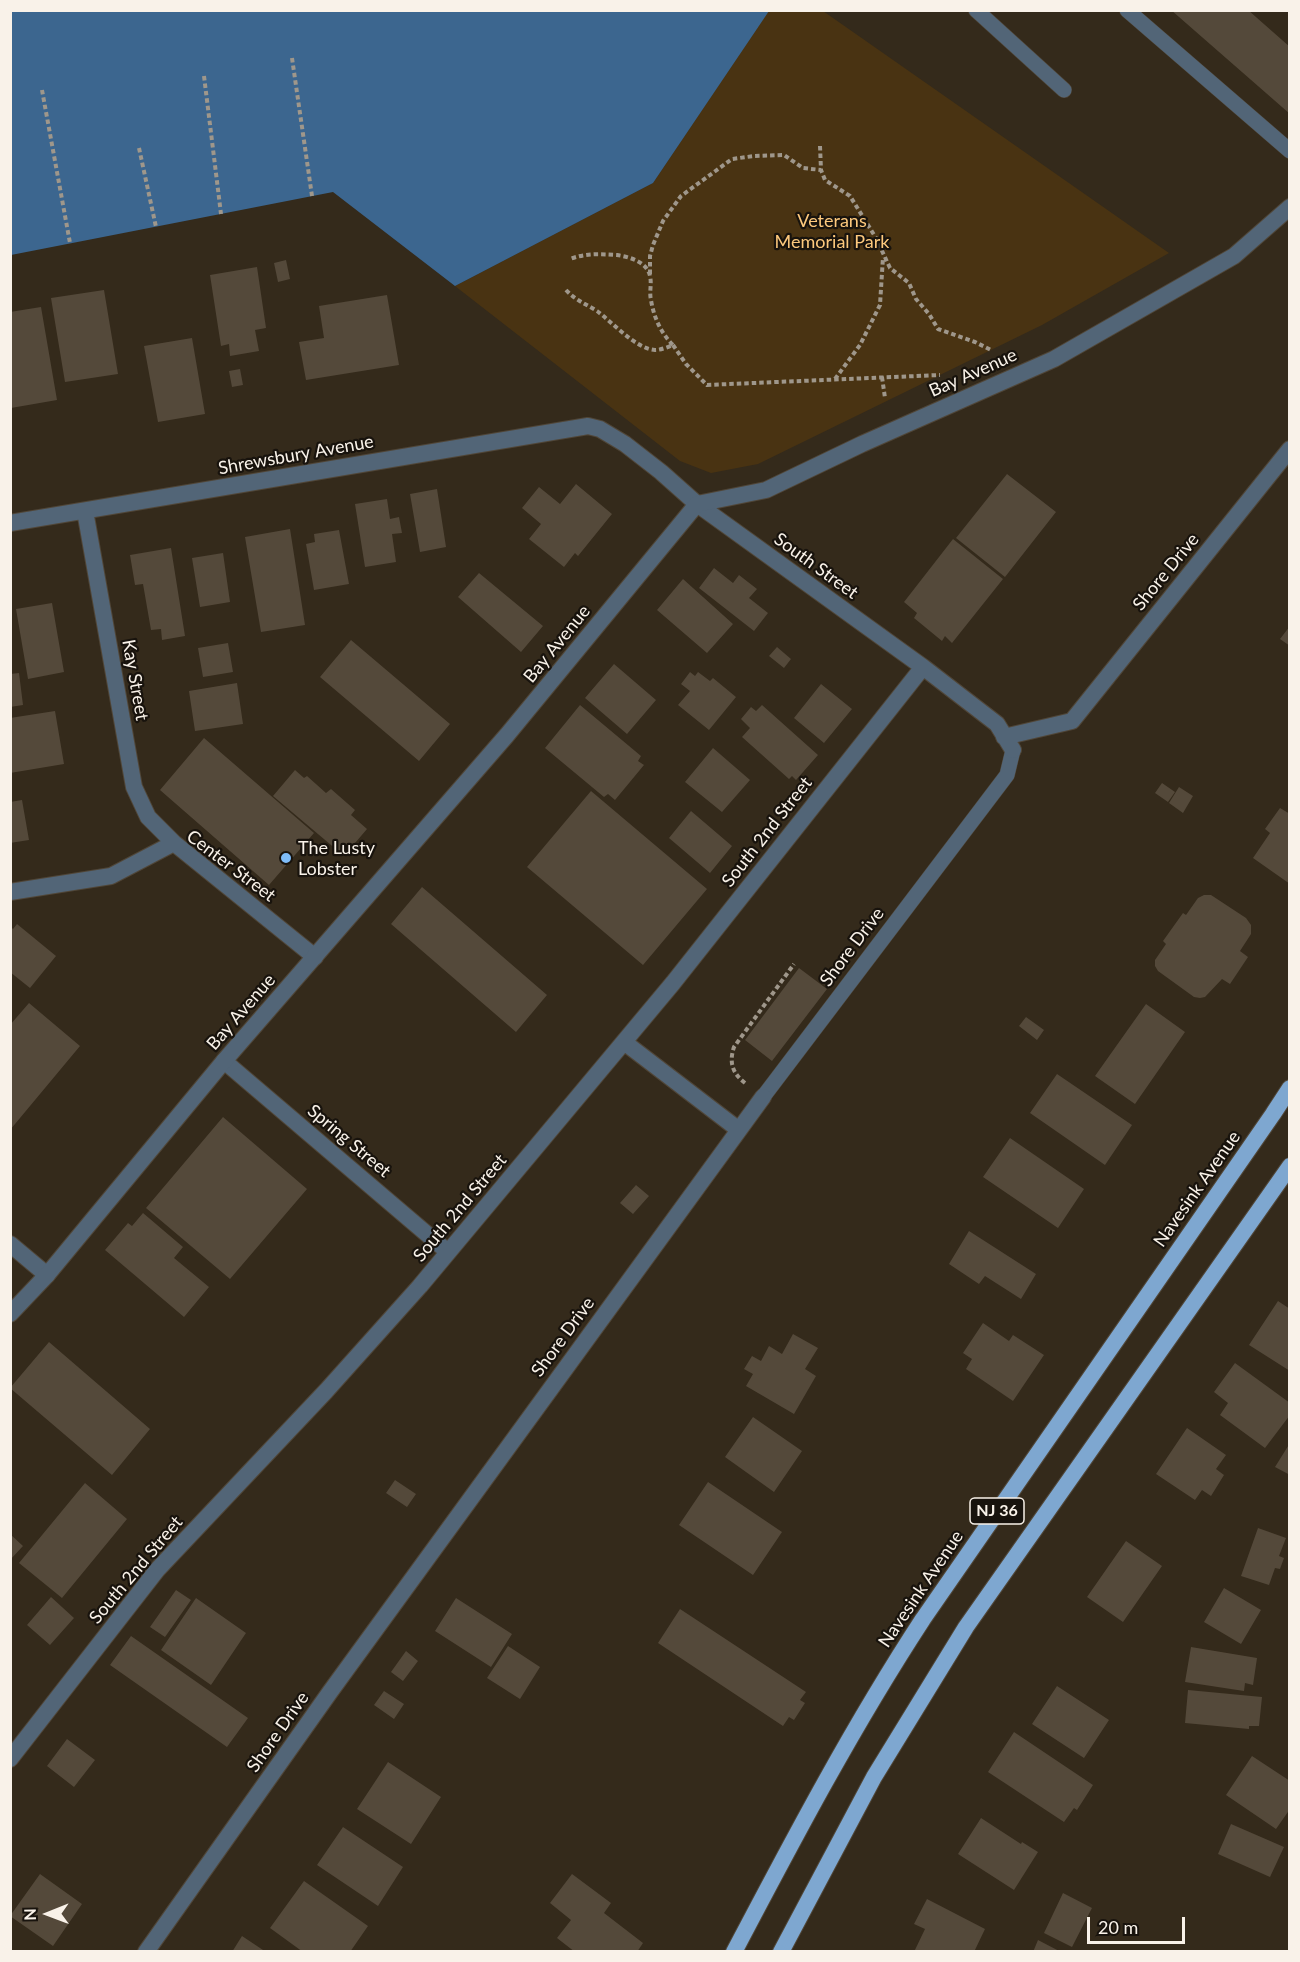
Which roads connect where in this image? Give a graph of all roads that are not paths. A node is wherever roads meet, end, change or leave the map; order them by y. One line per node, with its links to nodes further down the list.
1 (976, 10): 3 (lane)
2 (1127, 10): 4 (lane)
3 (1064, 90)
4 (1290, 151)
5 (1290, 207): 8 (street, Bay Avenue)
6 (588, 426): 8 (street, South Street); 9 (street, Shrewsbury Avenue)
7 (1290, 449): 12 (street, Shore Drive)
8 (697, 504): 11 (street, South Street); 15 (street, Bay Avenue)
9 (86, 511): 10 (street, Shrewsbury Avenue); 13 (street, Kay Street)
10 (10, 523)
11 (922, 668): 12 (street, South Street); 16 (street, South 2nd Street)
12 (1009, 744): 19 (lane, Shore Drive)
13 (174, 843): 14 (street, Center Street); 15 (street, Center Street)
14 (10, 892)
15 (315, 957): 17 (street, Bay Avenue)
16 (624, 1042): 20 (street); 23 (street, South 2nd Street)
17 (224, 1061): 23 (street, Spring Street); 24 (street, Bay Avenue)
18 (1290, 1088): 28 (highway, Navesink Avenue / NJ 36)
19 (757, 1092): 20 (street, Shore Drive)
20 (739, 1130): 27 (street, Shore Drive)
21 (1290, 1166): 29 (highway, NJ 36)
22 (10, 1244): 24 (street)
23 (448, 1251): 26 (street, South 2nd Street)
24 (47, 1275): 25 (street, Bay Avenue)
25 (10, 1314)
26 (10, 1759)
27 (146, 1952)
28 (734, 1952)
29 (782, 1952)

